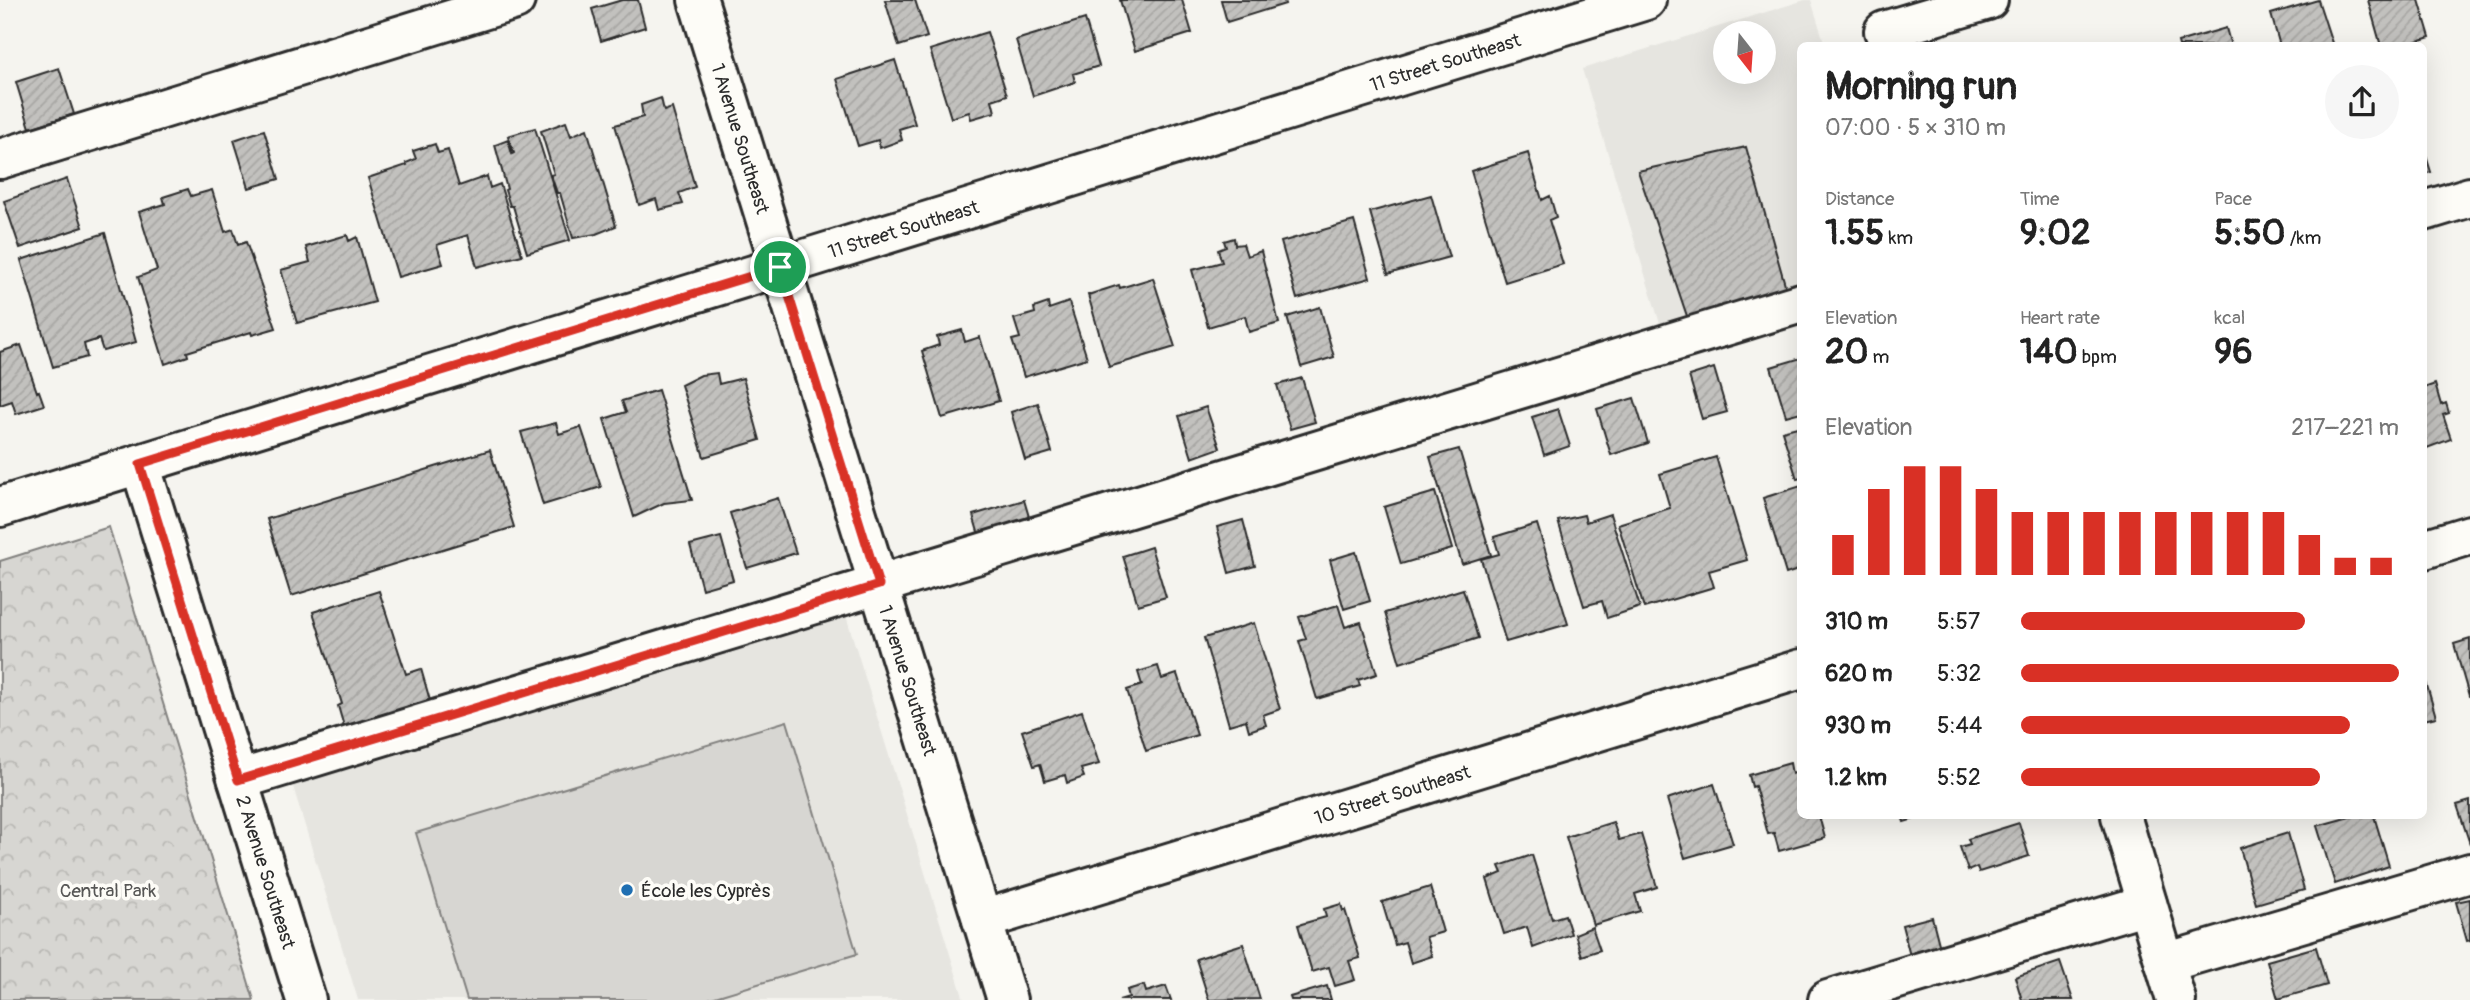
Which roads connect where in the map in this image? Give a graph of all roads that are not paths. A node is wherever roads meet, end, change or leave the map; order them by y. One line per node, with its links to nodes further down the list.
1 (515, 0): 6 (street)
2 (698, 0): 9 (street, 1 Avenue Southeast)
3 (1646, 0): 9 (street, 11 Street Southeast)
4 (1988, 0): 5 (street)
5 (1883, 25)
6 (0, 159)
7 (2470, 197): 8 (street)
8 (2427, 210)
9 (780, 267): 11 (street, 11 Street Southeast); 15 (street, 1 Avenue Southeast)
10 (1797, 304): 15 (street)
11 (140, 464): 12 (street, 11 Street Southeast); 17 (street, 2 Avenue Southeast)
12 (0, 507)
13 (2470, 535): 14 (street)
14 (2427, 548)
15 (879, 585): 17 (street); 21 (street, 1 Avenue Southeast)
16 (1797, 670): 21 (street, 10 Street Southeast)
17 (238, 780): 23 (street, 2 Avenue Southeast)
18 (2121, 819): 20 (street)
19 (2470, 873): 22 (street)
20 (2147, 904): 22 (street); 25 (street)
21 (982, 920): 24 (street, 1 Avenue Southeast)
22 (2165, 962): 26 (street)
23 (306, 1000)
24 (1007, 1000)
25 (1828, 1000)
26 (2176, 1000)

